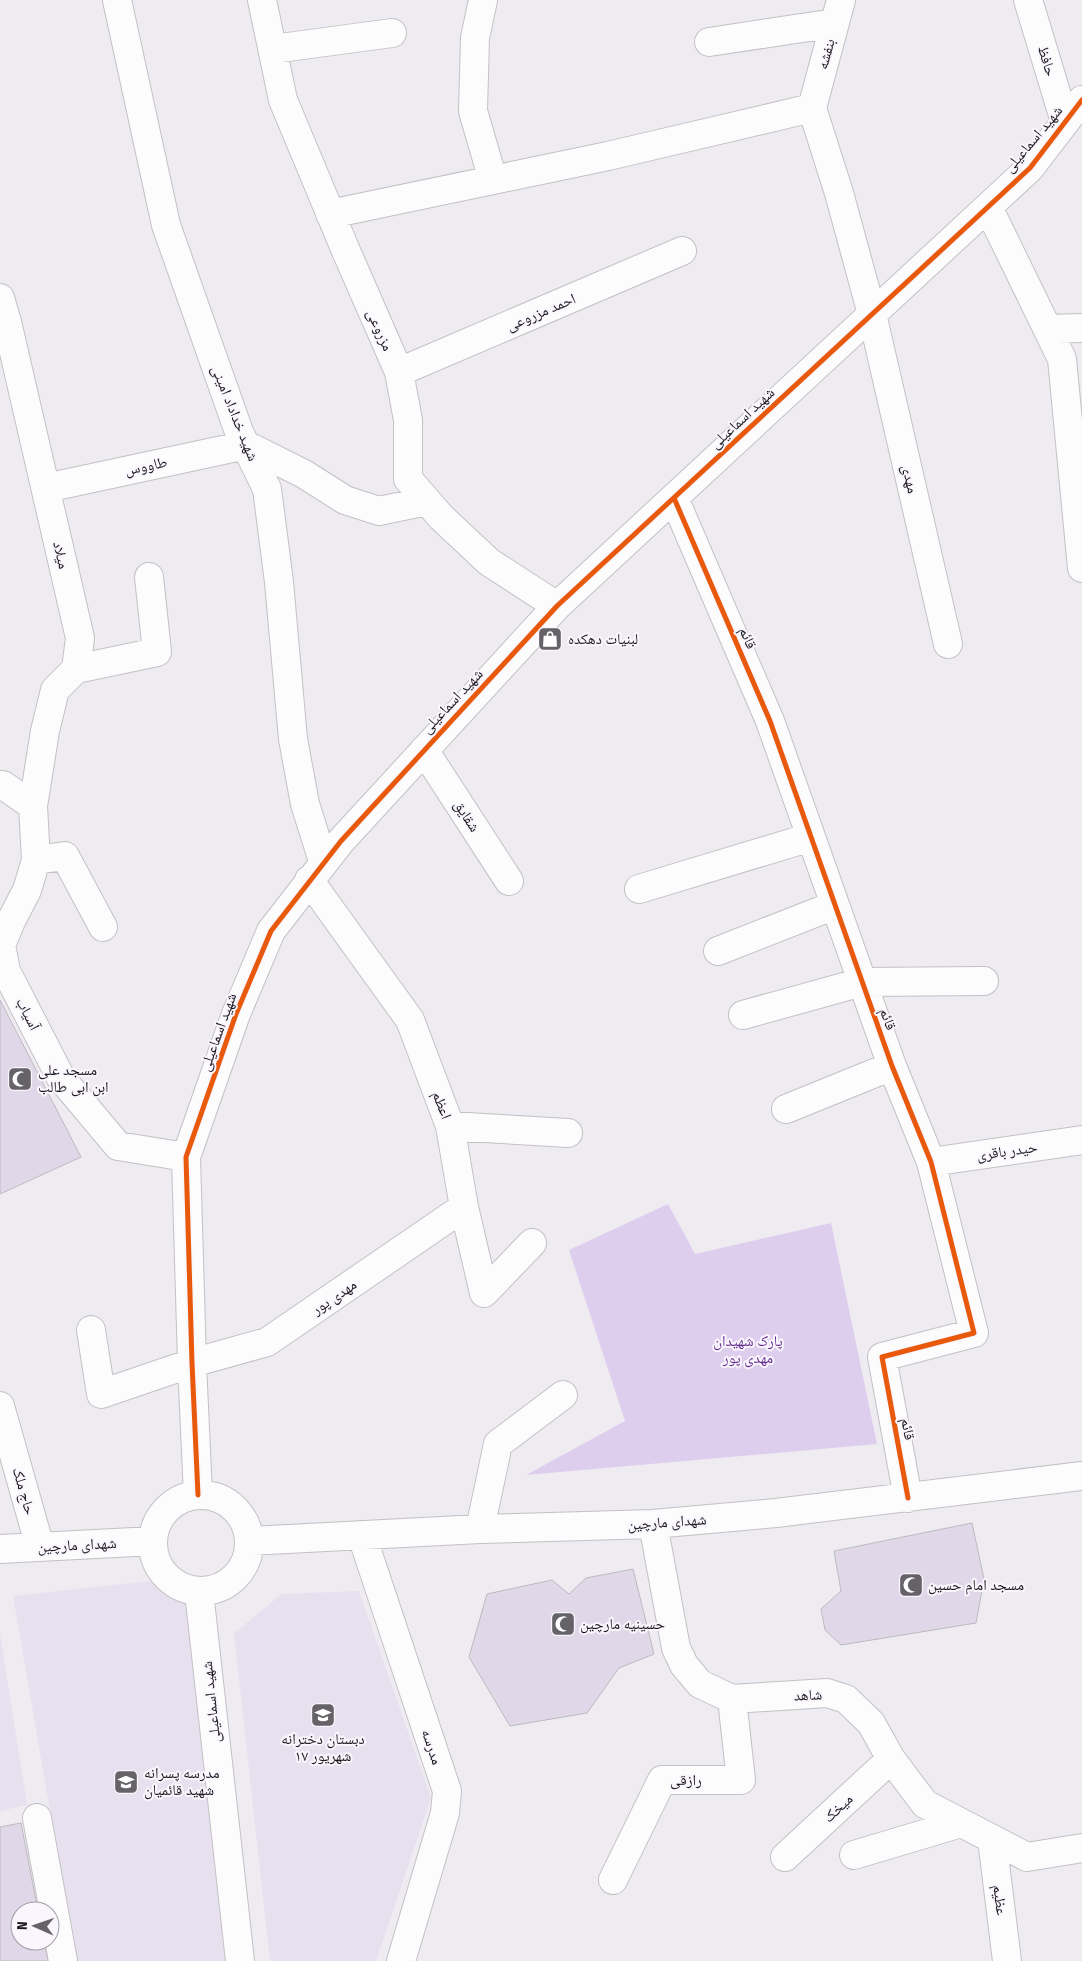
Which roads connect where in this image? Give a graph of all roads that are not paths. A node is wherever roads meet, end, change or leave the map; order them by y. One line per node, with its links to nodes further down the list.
1 (117, 0): 21 (street, شهید خداداد امینی)
2 (262, 0): 8 (street, مزروعی)
3 (483, 0): 12 (street)
4 (1028, 0): 11 (street, حافظ)
5 (838, 12): 7 (street); 10 (street, بنفشه)
6 (392, 33): 8 (street)
7 (709, 42)
8 (273, 49): 14 (street, مزروعی)
9 (1082, 100): 11 (street, شهید اسماعیلی)
10 (812, 108): 12 (street); 17 (street, مهدی)
11 (1065, 122): 13 (street, شهید اسماعیلی)
12 (493, 180): 14 (street)
13 (988, 207): 17 (street, شهید اسماعیلی); 19 (street)
14 (330, 214): 20 (street, مزروعی)
15 (682, 251): 20 (street, احمد مزروعی)
16 (0, 298): 22 (street, میلاد)
17 (872, 314): 23 (street, شهید اسماعیلی); 28 (street, مهدی)
18 (1082, 328): 19 (street)
19 (1048, 329): 25 (street)
20 (399, 372): 24 (street, مزروعی)
21 (246, 445): 22 (street, طاووس); 24 (street); 35 (street, شهید خداداد امینی)
22 (46, 488): 29 (street, میلاد)
23 (674, 498): 27 (street, شهید اسماعیلی); 33 (street, قائم)
24 (427, 501): 27 (street, مزروعی)
25 (1082, 568)
26 (150, 577): 29 (street)
27 (557, 606): 30 (street, شهید اسماعیلی)
28 (948, 644)
29 (76, 669): 32 (street)
30 (424, 750): 35 (street, شهید اسماعیلی); 36 (street, شقایق)
31 (0, 785): 32 (street)
32 (33, 806): 34 (street, آسیاب)
33 (811, 837): 37 (street); 38 (street, قائم)
34 (36, 860): 39 (street, آسیاب); 40 (street)
35 (316, 871): 47 (street, اعظم); 50 (street, شهید اسماعیلی)
36 (510, 881)
37 (639, 889)
38 (834, 904): 41 (street); 43 (street, قائم)
39 (5, 924): 50 (street, آسیاب)
40 (103, 926)
41 (718, 951)
42 (984, 981): 43 (street)
43 (862, 982): 44 (street); 45 (street, قائم)
44 (743, 1015)
45 (892, 1066): 46 (street); 51 (street, قائم)
46 (786, 1109)
47 (450, 1126): 48 (street); 52 (street, اعظم)
48 (568, 1133)
49 (1082, 1140): 51 (street, حیدر باقری)
50 (186, 1157): 55 (street, شهید اسماعیلی)
51 (932, 1162): 60 (street, قائم)
52 (464, 1207): 53 (street, اعظم); 55 (street, مهدی پور)
53 (532, 1243)
54 (92, 1330): 55 (street, مهدی پور)
55 (192, 1362): 59 (street, شهید اسماعیلی)
56 (563, 1395): 62 (street)
57 (0, 1406): 66 (street, حاج ملک)
58 (1082, 1476): 60 (street, شهدای مارچین)
59 (198, 1495): 64 (street); 65 (street)
60 (908, 1498): 61 (street, شهدای مارچین)
61 (653, 1524): 62 (street, شهدای مارچین); 69 (street, شاهد)
62 (480, 1530): 63 (street, شهدای مارچین)
63 (362, 1536): 65 (street, شهدای مارچین); 80 (street, مدرسه)
64 (154, 1541): 66 (street, شهدای مارچین); 68 (street)
65 (250, 1541): 68 (street)
66 (40, 1547): 67 (street, شهدای مارچین)
67 (0, 1549)
68 (199, 1592): 79 (street, شهید اسماعیلی)
69 (732, 1699): 70 (street, شاهد); 77 (street, رازقی)
70 (891, 1759): 72 (street, شاهد); 76 (street, میخک)
71 (37, 1818): 78 (street)
72 (961, 1823): 73 (street, شاهد); 75 (street)
73 (992, 1839): 74 (street, شاهد); 81 (street, عظیم)
74 (1082, 1848)
75 (854, 1856)
76 (786, 1857)
77 (613, 1880)
78 (64, 1961)
79 (240, 1961)
80 (401, 1961)
81 (1007, 1961)

